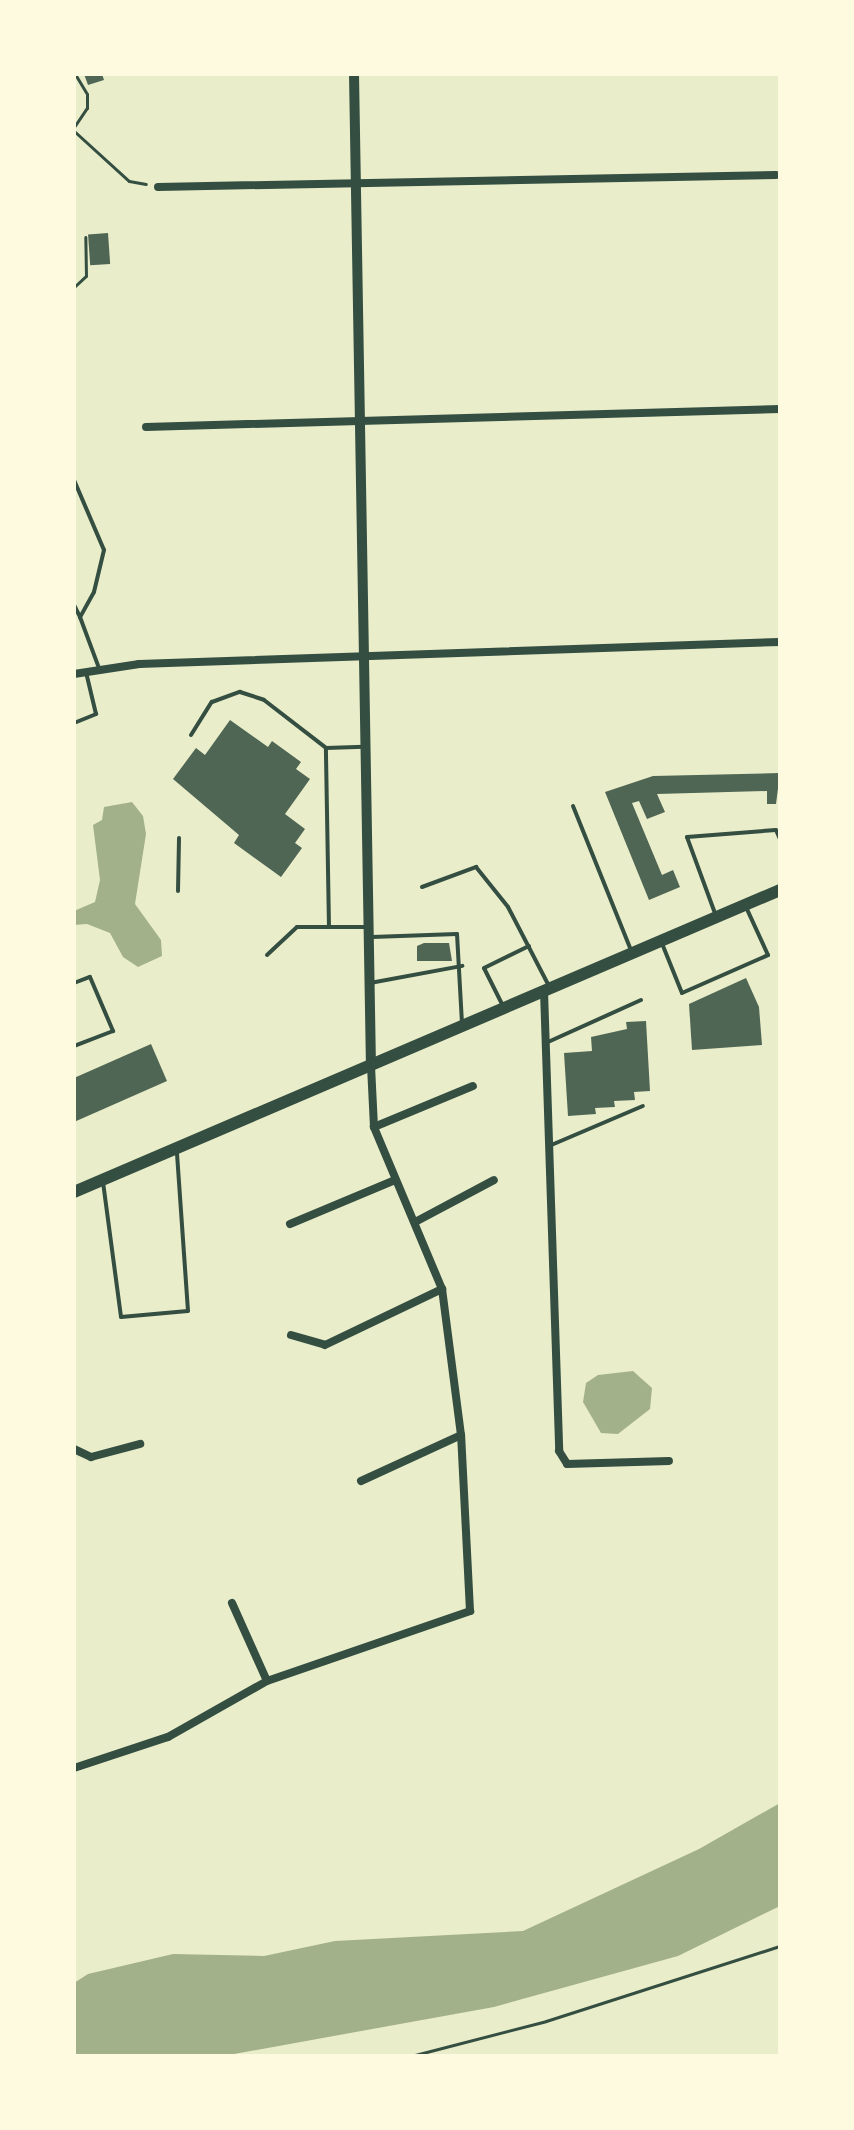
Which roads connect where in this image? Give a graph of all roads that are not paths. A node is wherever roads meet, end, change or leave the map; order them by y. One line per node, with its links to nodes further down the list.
1 (354, 74): 3 (street)
2 (776, 175): 3 (street)
3 (357, 183): 4 (street); 6 (street)
4 (158, 187)
5 (780, 409): 6 (street)
6 (362, 422): 7 (street); 12 (street)
7 (146, 427)
8 (74, 480): 10 (lane)
9 (74, 605): 10 (lane)
10 (80, 617): 13 (lane)
11 (780, 642): 12 (street)
12 (366, 658): 13 (street); 18 (street)
13 (99, 668): 14 (street)
14 (85, 669): 15 (street); 16 (lane)
15 (74, 674)
16 (74, 723)
17 (191, 735): 19 (lane)
18 (367, 747): 19 (lane); 29 (street)
19 (326, 748): 28 (lane)
20 (573, 806): 32 (lane)
21 (179, 838): 25 (lane)
22 (780, 839): 27 (lane)
23 (422, 887): 31 (lane)
24 (780, 890): 26 (main road)
25 (178, 891)
26 (745, 904): 27 (main road); 30 (lane)
27 (716, 917): 30 (main road)
28 (329, 927): 29 (lane); 33 (lane)
29 (369, 932): 34 (lane); 36 (street)
30 (660, 940): 32 (main road)
31 (529, 946): 37 (lane); 39 (lane)
32 (632, 952): 37 (main road)
33 (267, 955)
34 (462, 966): 36 (lane); 40 (lane)
35 (74, 983): 42 (lane)
36 (370, 983): 43 (street)
37 (547, 990): 39 (main road); 41 (street)
38 (641, 1000): 41 (lane)
39 (504, 1008): 40 (main road)
40 (462, 1026): 43 (main road)
41 (545, 1043): 47 (street)
42 (74, 1046)
43 (371, 1066): 46 (street); 48 (main road)
44 (473, 1086): 46 (street)
45 (643, 1106): 47 (lane)
46 (374, 1127): 51 (street)
47 (549, 1146): 60 (street)
48 (177, 1148): 49 (main road); 49 (lane)
49 (103, 1180): 52 (main road)
50 (494, 1180): 53 (street)
51 (393, 1181): 53 (street); 54 (street)
52 (74, 1192)
53 (417, 1221): 55 (street)
54 (290, 1224)
55 (442, 1289): 56 (street); 57 (street)
56 (291, 1335)
57 (461, 1435): 61 (street); 63 (street)
58 (140, 1444): 59 (street)
59 (74, 1449)
60 (669, 1461)
61 (361, 1481)
62 (232, 1603): 63 (street)
63 (267, 1681): 64 (street)
64 (74, 1768)

